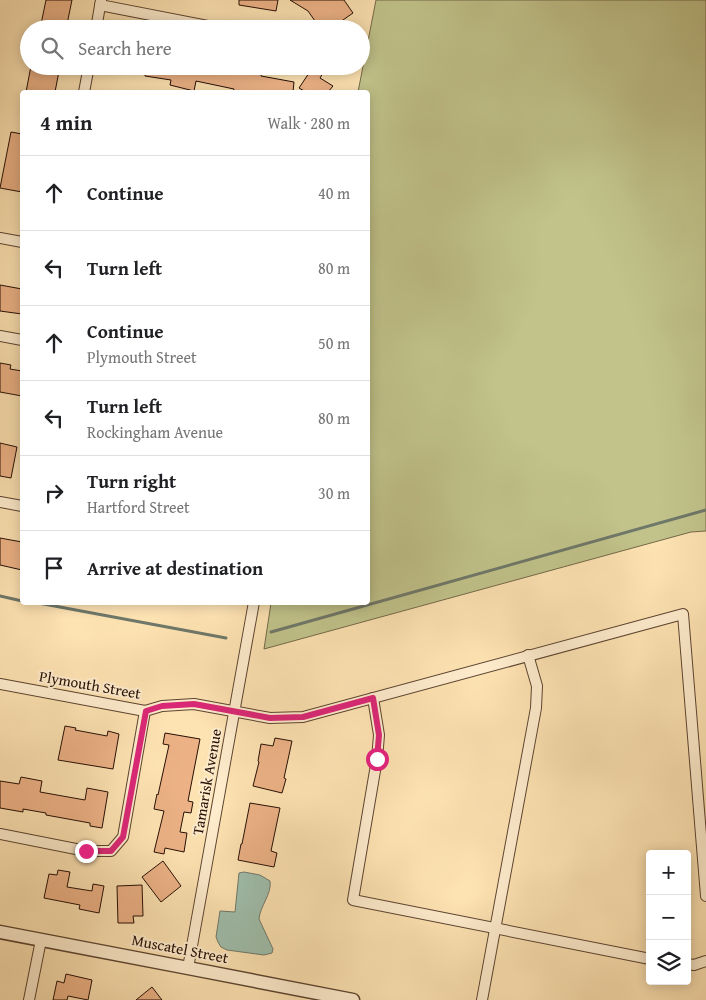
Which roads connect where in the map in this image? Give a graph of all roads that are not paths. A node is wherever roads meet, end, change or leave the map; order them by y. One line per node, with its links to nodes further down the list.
1 (100, 3): 2 (street); 3 (street)
2 (97, 20)
3 (181, 20)
4 (87, 75): 5 (street)
5 (84, 90)
6 (0, 238): 7 (street)
7 (20, 242)
8 (0, 336): 9 (street)
9 (20, 340)
10 (0, 502): 11 (street)
11 (20, 506)
12 (253, 605): 17 (street, Tamarisk Avenue)
13 (528, 655): 15 (street, Plymouth Street); 19 (street, Plymouth Street); 20 (street)
14 (0, 684): 16 (street, Plymouth Street)
15 (373, 698): 17 (street, Plymouth Street); 20 (street)
16 (146, 711): 17 (street, Plymouth Street); 18 (street)
17 (235, 711): 26 (street, Tamarisk Avenue)
18 (0, 834)
19 (706, 896)
20 (496, 929): 23 (street); 29 (street)
21 (0, 932): 22 (street, Muscatel Street)
22 (41, 940): 26 (street, Muscatel Street); 27 (street)
23 (646, 957)
24 (706, 961): 25 (street)
25 (691, 965)
26 (188, 968): 28 (street, Muscatel Street)
27 (28, 1000)
28 (353, 1000)
29 (482, 1000)

